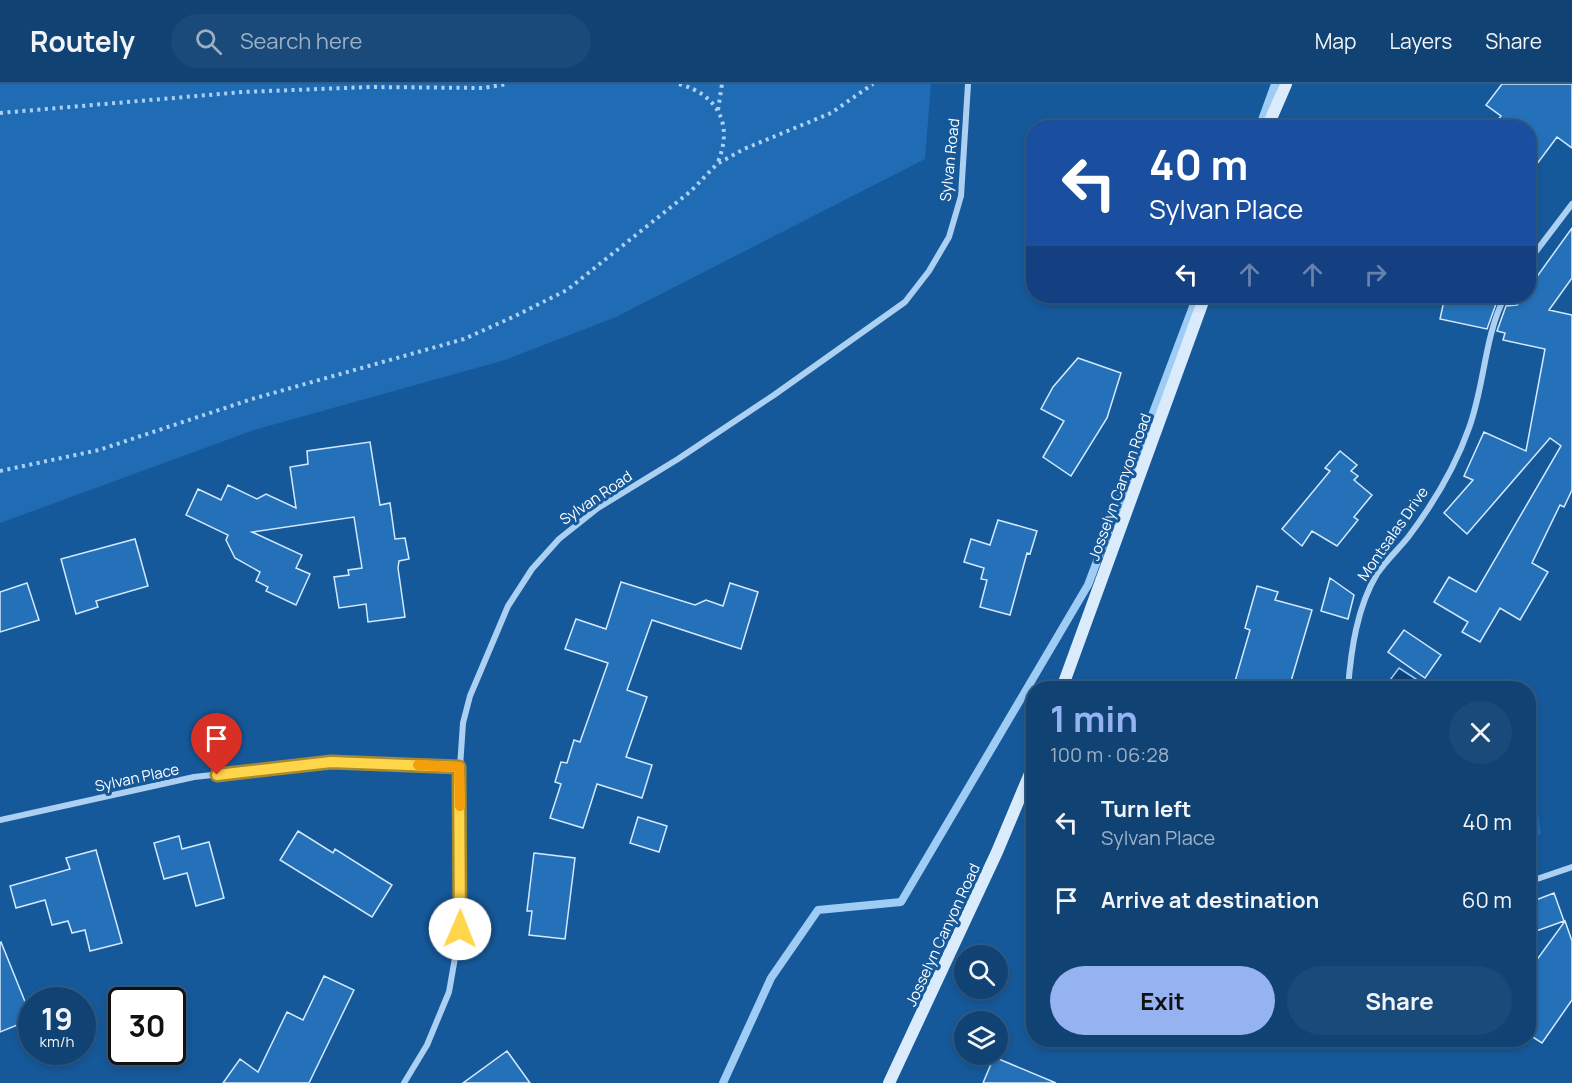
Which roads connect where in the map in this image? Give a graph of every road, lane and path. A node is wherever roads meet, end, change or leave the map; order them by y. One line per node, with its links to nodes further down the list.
1 (508, 84): 8 (path)
2 (679, 84): 7 (path)
3 (722, 84): 7 (path)
4 (873, 84): 10 (path)
5 (968, 84): 18 (street, Sylvan Road)
6 (1286, 84): 9 (street)
7 (718, 111): 10 (path)
8 (0, 113)
9 (1270, 120)
10 (717, 164): 15 (path)
11 (1572, 204): 12 (street)
12 (1536, 251)
13 (1202, 303): 16 (street, Josselyn Canyon Road)
14 (1502, 303): 17 (street, Montsalas Drive)
15 (0, 471)
16 (1065, 681)
17 (1348, 681)
18 (459, 767): 20 (street, Sylvan Place); 23 (street, Sylvan Road)
19 (1026, 784): 24 (street, Josselyn Canyon Road)
20 (0, 820)
21 (1572, 867): 22 (street)
22 (1536, 879)
23 (404, 1083)
24 (889, 1083)

